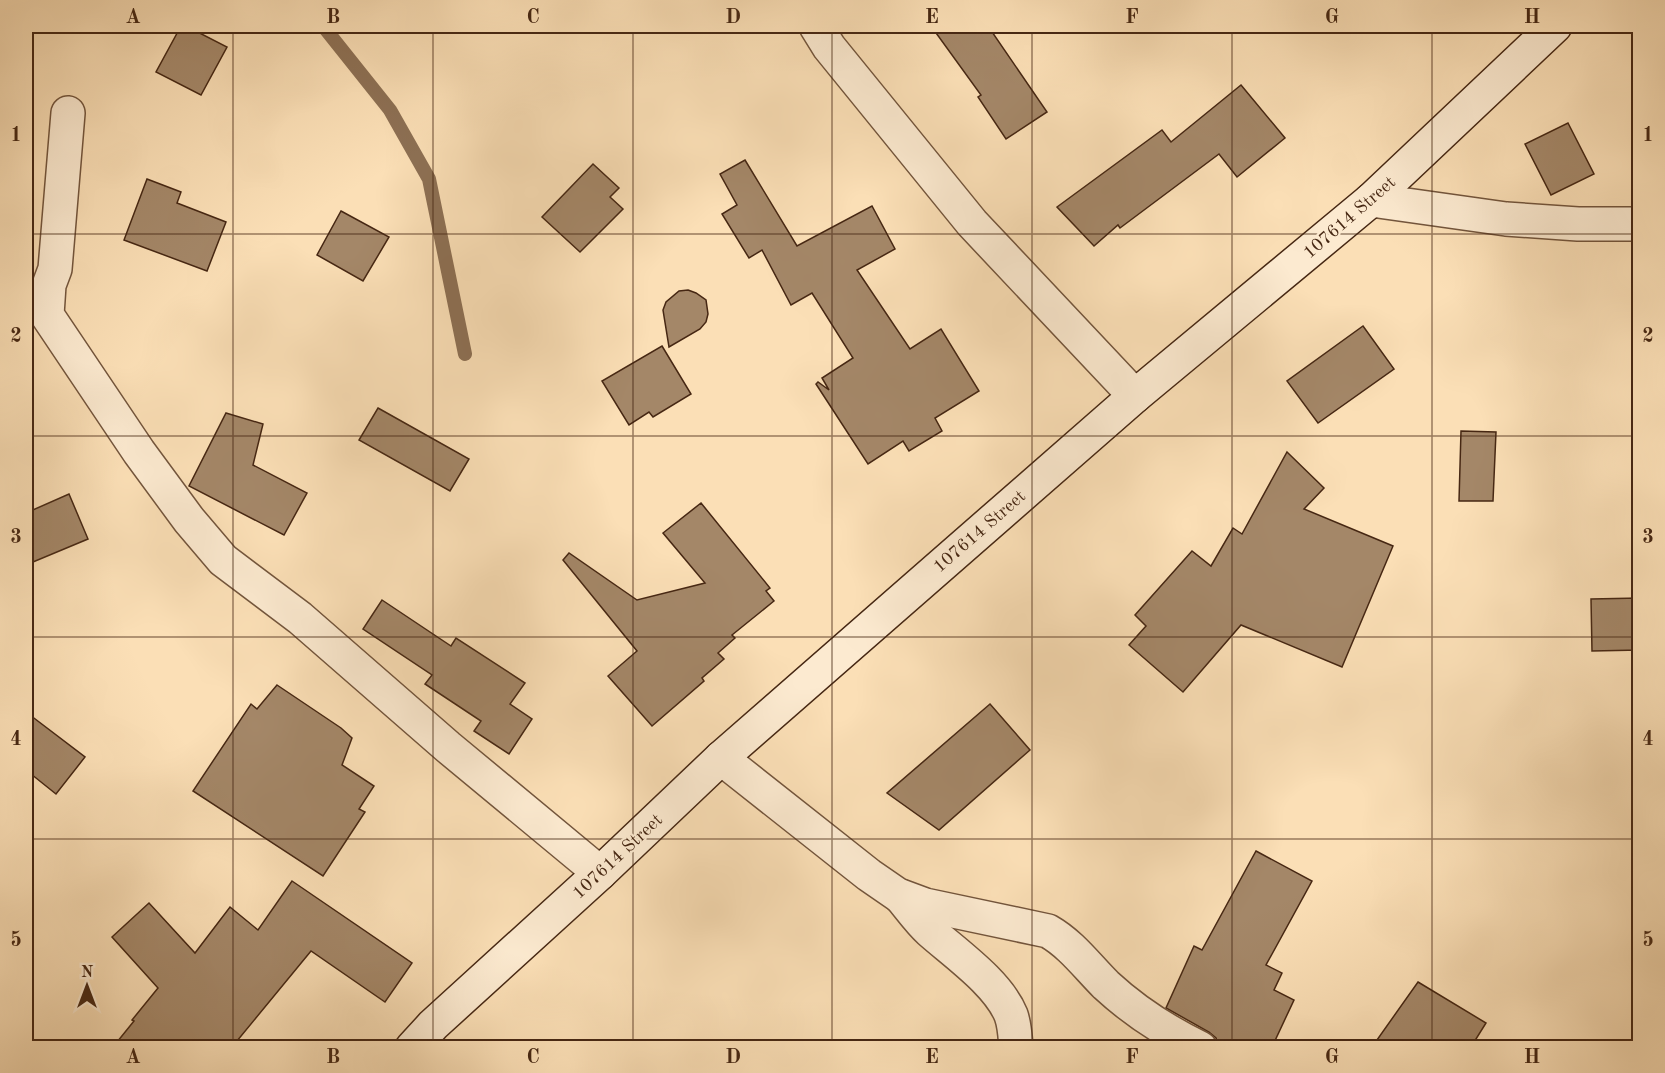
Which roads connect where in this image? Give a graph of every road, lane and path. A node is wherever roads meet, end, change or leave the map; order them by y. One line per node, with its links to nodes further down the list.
1 (816, 26): 6 (street)
2 (1544, 30): 4 (street, 107614 Street)
3 (68, 113): 8 (street)
4 (1371, 200): 5 (street); 6 (street, 107614 Street)
5 (1640, 224)
6 (1135, 396): 7 (street, 107614 Street)
7 (720, 758): 8 (street, 107614 Street); 9 (street)
8 (600, 873): 10 (street, 107614 Street)
9 (898, 895): 11 (street); 12 (street)
10 (412, 1047)
11 (1016, 1047)
12 (1200, 1047)

